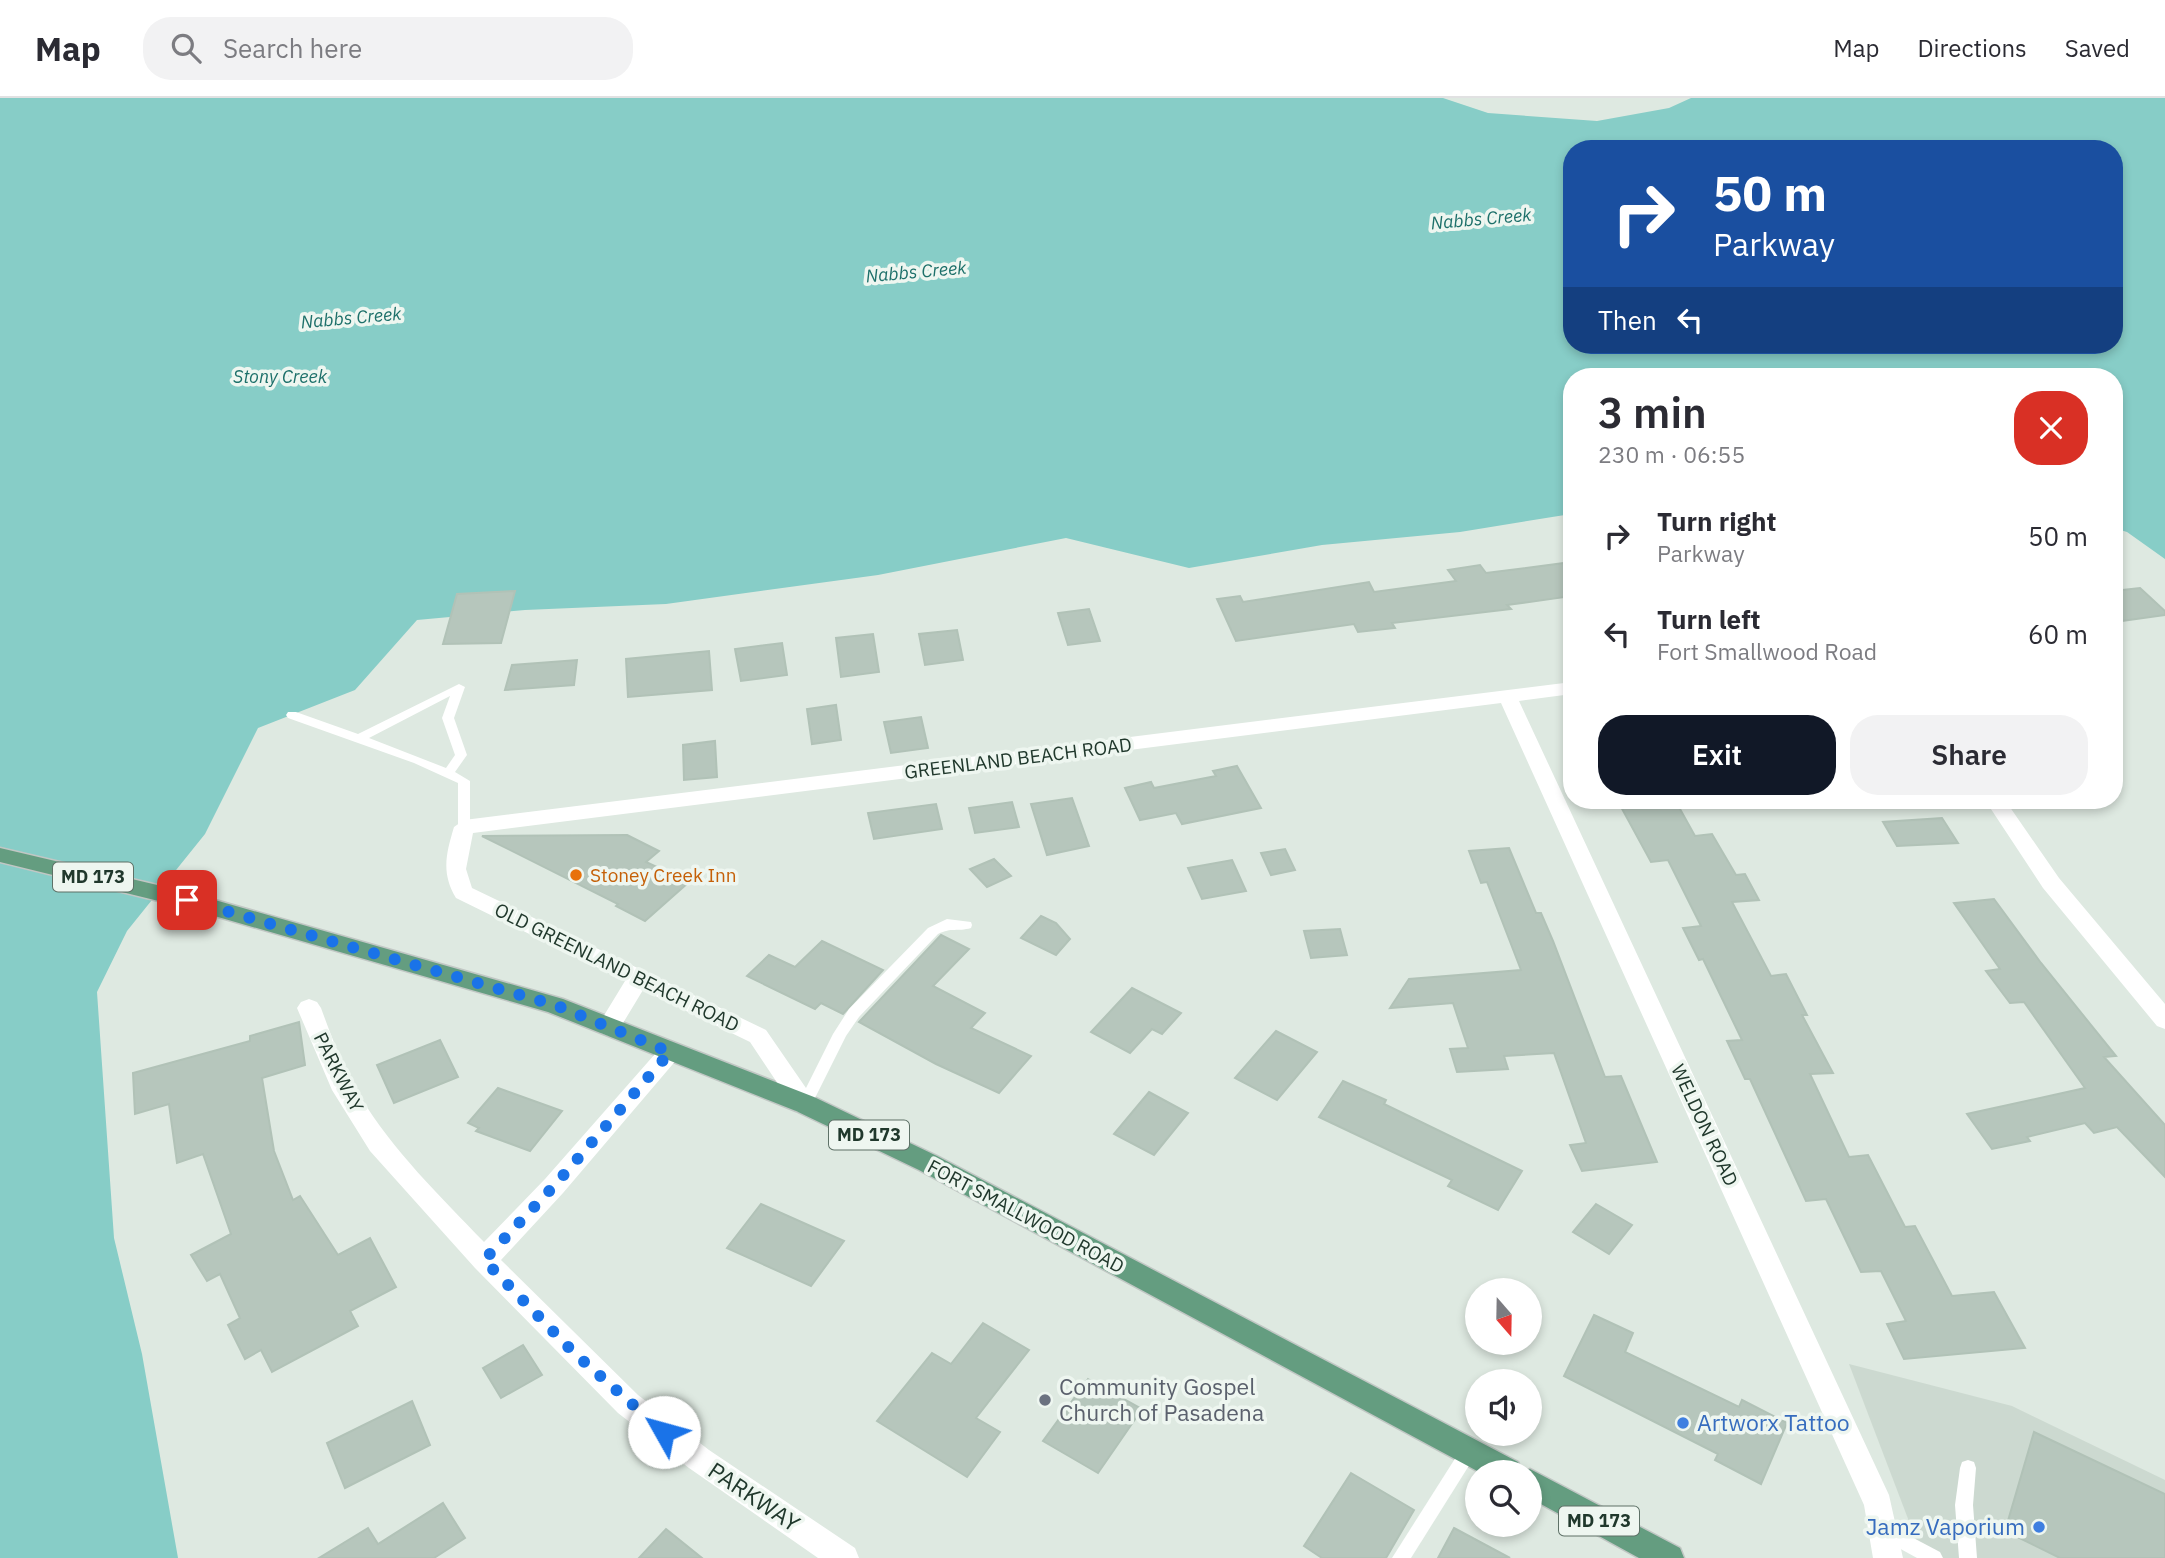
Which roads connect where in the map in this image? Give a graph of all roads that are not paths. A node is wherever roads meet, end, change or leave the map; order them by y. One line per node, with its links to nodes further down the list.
1 (1563, 689): 2 (street, GREENLAND BEACH ROAD)
2 (1508, 697): 7 (street, GREENLAND BEACH ROAD); 21 (street, WELDON ROAD)
3 (292, 715): 4 (lane)
4 (358, 739): 5 (lane); 5 (lane)
5 (448, 774): 7 (lane)
6 (2001, 809): 12 (street)
7 (464, 827): 10 (street, OLD GREENLAND BEACH ROAD)
8 (0, 855): 13 (main road, FORT SMALLWOOD ROAD / MD 173)
9 (966, 925): 15 (lane)
10 (639, 977): 13 (street); 15 (street, OLD GREENLAND BEACH ROAD)
11 (309, 1008): 16 (street, PARKWAY)
12 (2165, 1020)
13 (609, 1027): 14 (main road, FORT SMALLWOOD ROAD / MD 173)
14 (670, 1052): 15 (main road, FORT SMALLWOOD ROAD / MD 173); 16 (street)
15 (805, 1104): 17 (main road, FORT SMALLWOOD ROAD / MD 173)
16 (484, 1260): 22 (street, PARKWAY)
17 (1469, 1451): 18 (main road, FORT SMALLWOOD ROAD / MD 173); 23 (lane)
18 (1486, 1460)
19 (1968, 1468): 27 (lane)
20 (1542, 1489): 24 (main road, MD 173)
21 (1883, 1530): 25 (street, WELDON ROAD); 26 (lane)
22 (844, 1558)
23 (1401, 1558)
24 (1669, 1558)
25 (1888, 1558)
26 (1934, 1558)
27 (1968, 1558)

